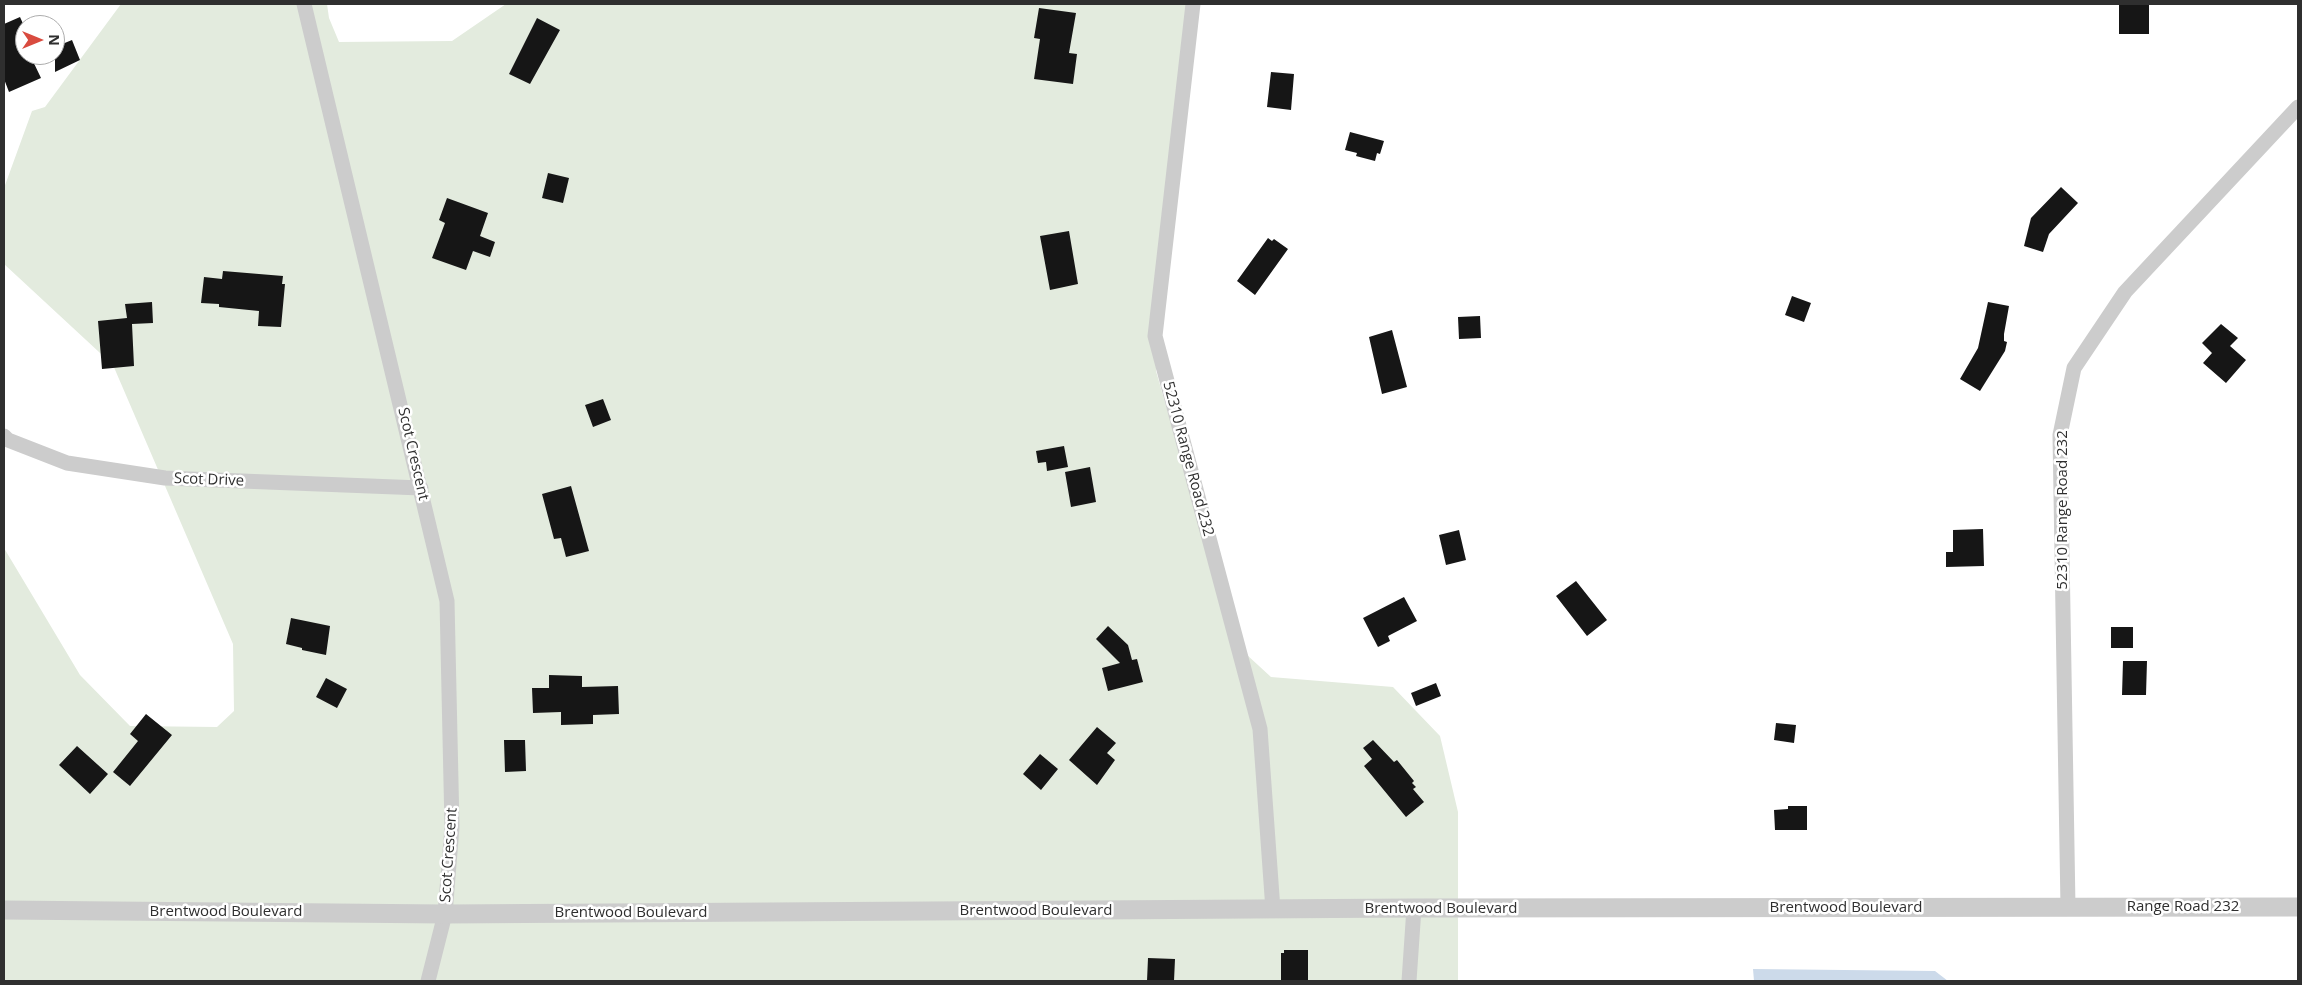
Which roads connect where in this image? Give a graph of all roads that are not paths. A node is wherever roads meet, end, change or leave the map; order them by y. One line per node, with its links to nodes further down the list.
1 (304, 4): 5 (street, Scot Crescent)
2 (1193, 4): 10 (street, 52310 Range Road 232)
3 (2298, 107): 6 (street, 52310 Range Road 232)
4 (4, 436): 5 (street, Scot Drive)
5 (421, 488): 11 (street, Scot Crescent)
6 (2068, 907): 7 (street, Range Road 232); 8 (street, Brentwood Boulevard)
7 (2298, 907)
8 (1414, 908): 10 (street, Brentwood Boulevard); 13 (street)
9 (4, 910): 11 (street, Brentwood Boulevard)
10 (1273, 910): 11 (street, Brentwood Boulevard)
11 (445, 914): 12 (street, Scot Crescent)
12 (428, 981)
13 (1409, 981)

